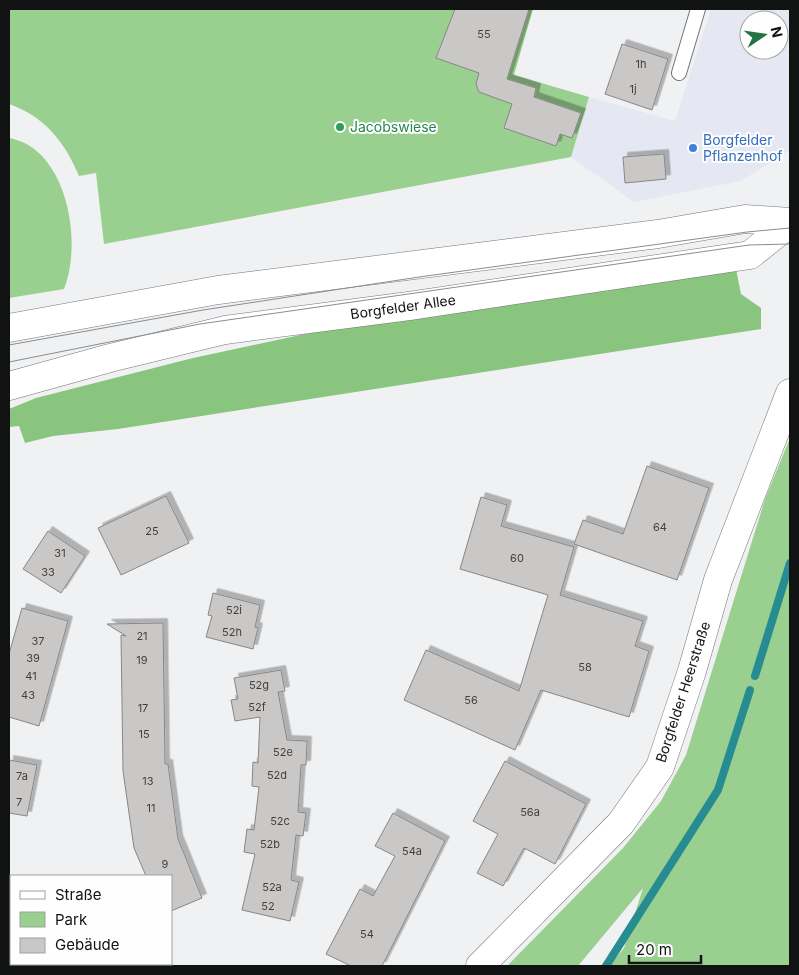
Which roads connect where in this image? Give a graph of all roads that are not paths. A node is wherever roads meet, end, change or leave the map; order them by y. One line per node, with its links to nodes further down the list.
1 (698, 9): 2 (lane)
2 (679, 73)
3 (790, 218): 4 (main road)
4 (790, 223): 5 (main road); 6 (main road, Borgfelder Allee)
5 (9, 328)
6 (9, 386)
7 (790, 393): 8 (main road, Borgfelder Heerstraße)
8 (480, 966)

